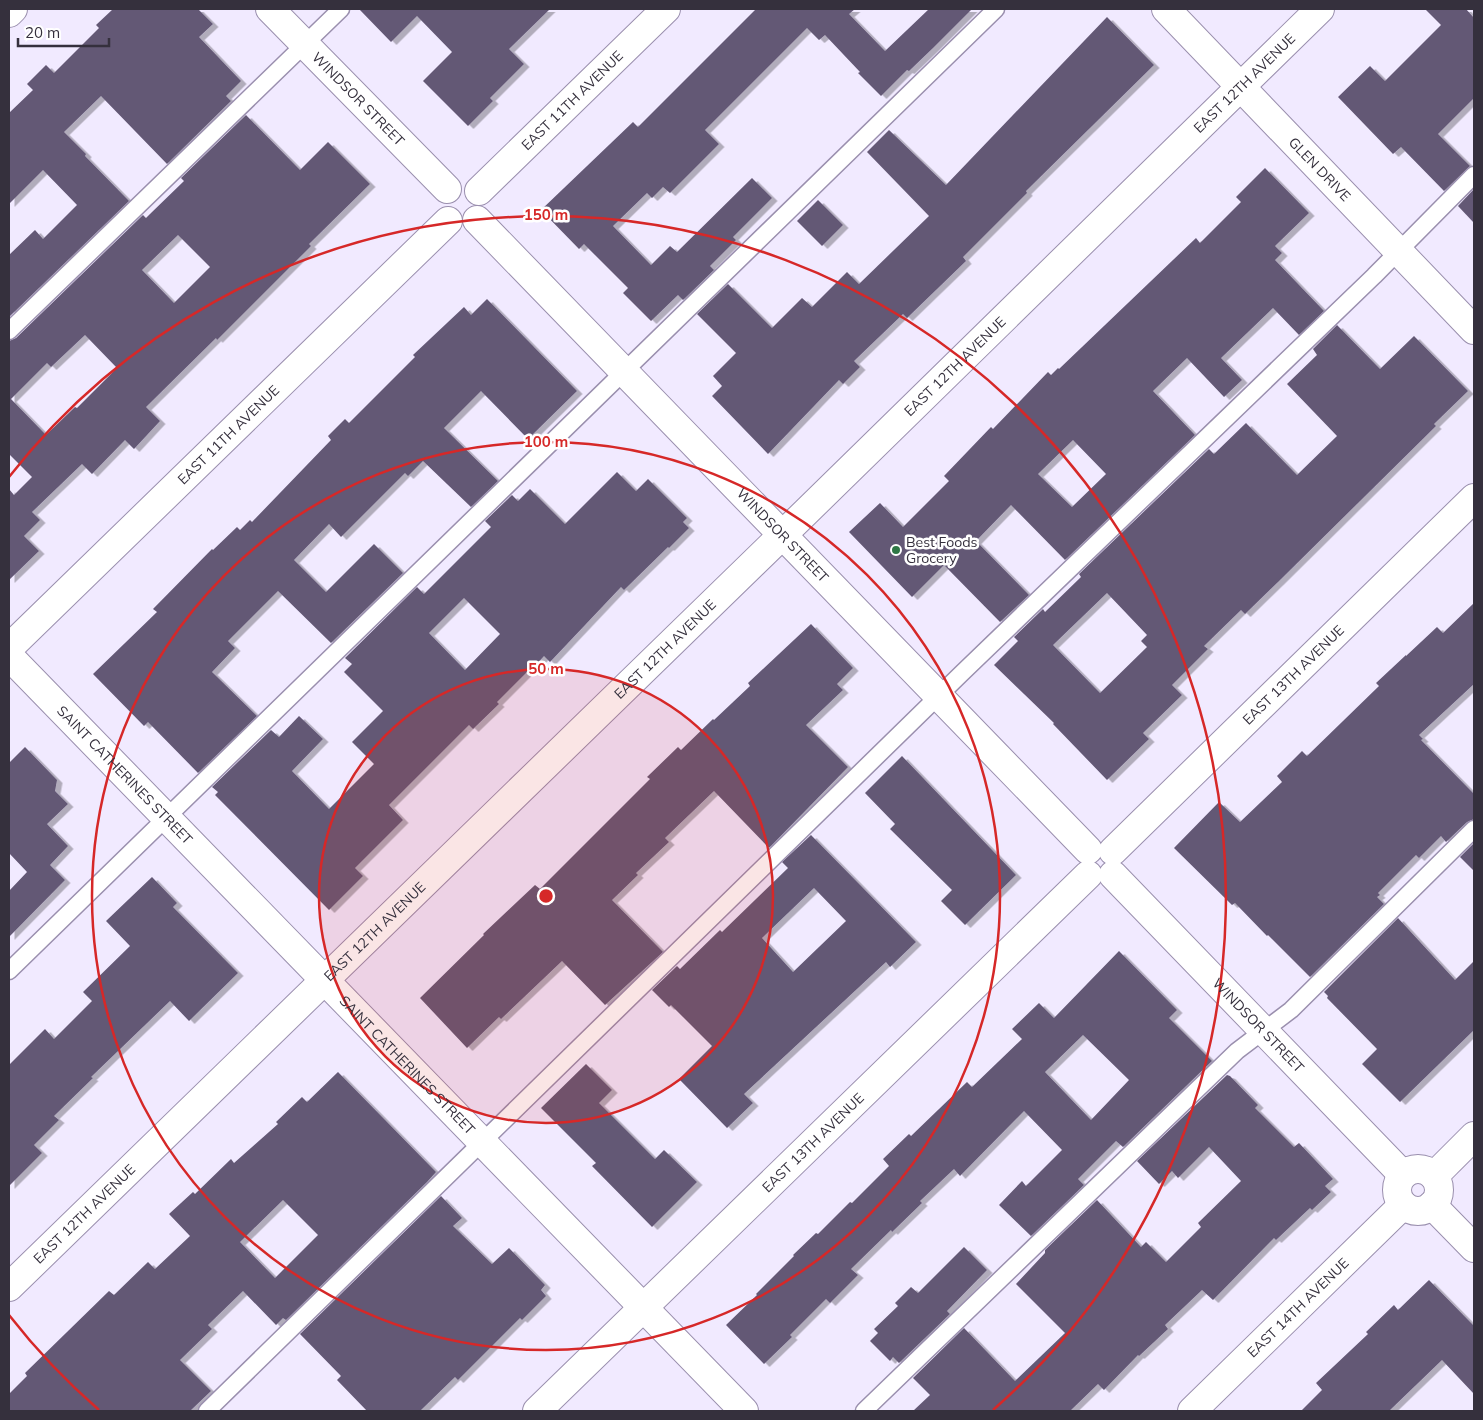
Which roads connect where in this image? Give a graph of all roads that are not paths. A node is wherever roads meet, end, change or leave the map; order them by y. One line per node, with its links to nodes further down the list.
1 (13, 9): 8 (street)
2 (270, 9): 9 (street, WINDSOR STREET)
3 (341, 9): 9 (lane)
4 (666, 9): 13 (street, EAST 11TH AVENUE)
5 (996, 9): 19 (lane)
6 (1166, 9): 10 (street, GLEN DRIVE)
7 (1320, 9): 10 (street, EAST 12TH AVENUE)
8 (9, 13)
9 (305, 44): 12 (street, WINDSOR STREET); 18 (lane)
10 (1240, 86): 16 (street, GLEN DRIVE); 21 (street, EAST 12TH AVENUE)
11 (1474, 175): 16 (lane)
12 (447, 189): 13 (street); 15 (street)
13 (478, 191): 14 (street)
14 (477, 220): 15 (street); 19 (street, WINDSOR STREET)
15 (448, 221): 22 (street, EAST 11TH AVENUE)
16 (1398, 251): 17 (street, GLEN DRIVE); 24 (lane)
17 (1474, 330)
18 (9, 331)
19 (623, 371): 21 (street, WINDSOR STREET); 25 (lane)
20 (1474, 498): 27 (street, EAST 13TH AVENUE)
21 (782, 534): 24 (street, WINDSOR STREET); 29 (street, EAST 12TH AVENUE)
22 (9, 648)
23 (9, 656): 25 (street, SAINT CATHERINES STREET)
24 (939, 696): 27 (street, WINDSOR STREET); 32 (lane)
25 (166, 816): 28 (lane); 29 (street, SAINT CATHERINES STREET)
26 (1474, 829): 30 (lane)
27 (1100, 863): 30 (street, WINDSOR STREET); 39 (street, EAST 13TH AVENUE)
28 (9, 971)
29 (326, 980): 32 (street, SAINT CATHERINES STREET); 38 (street, EAST 12TH AVENUE)
30 (1263, 1031): 33 (street, WINDSOR STREET); 43 (lane)
31 (1474, 1136): 34 (street)
32 (482, 1142): 39 (street, SAINT CATHERINES STREET); 40 (lane)
33 (1403, 1175): 34 (street); 35 (street)
34 (1434, 1176): 36 (street)
35 (1403, 1205): 36 (street); 44 (street, EAST 14TH AVENUE)
36 (1432, 1205): 37 (street)
37 (1474, 1248)
38 (9, 1287)
39 (644, 1308): 41 (street, EAST 13TH AVENUE); 42 (street, SAINT CATHERINES STREET)
40 (207, 1411)
41 (538, 1411)
42 (744, 1411)
43 (864, 1411)
44 (1192, 1411)

